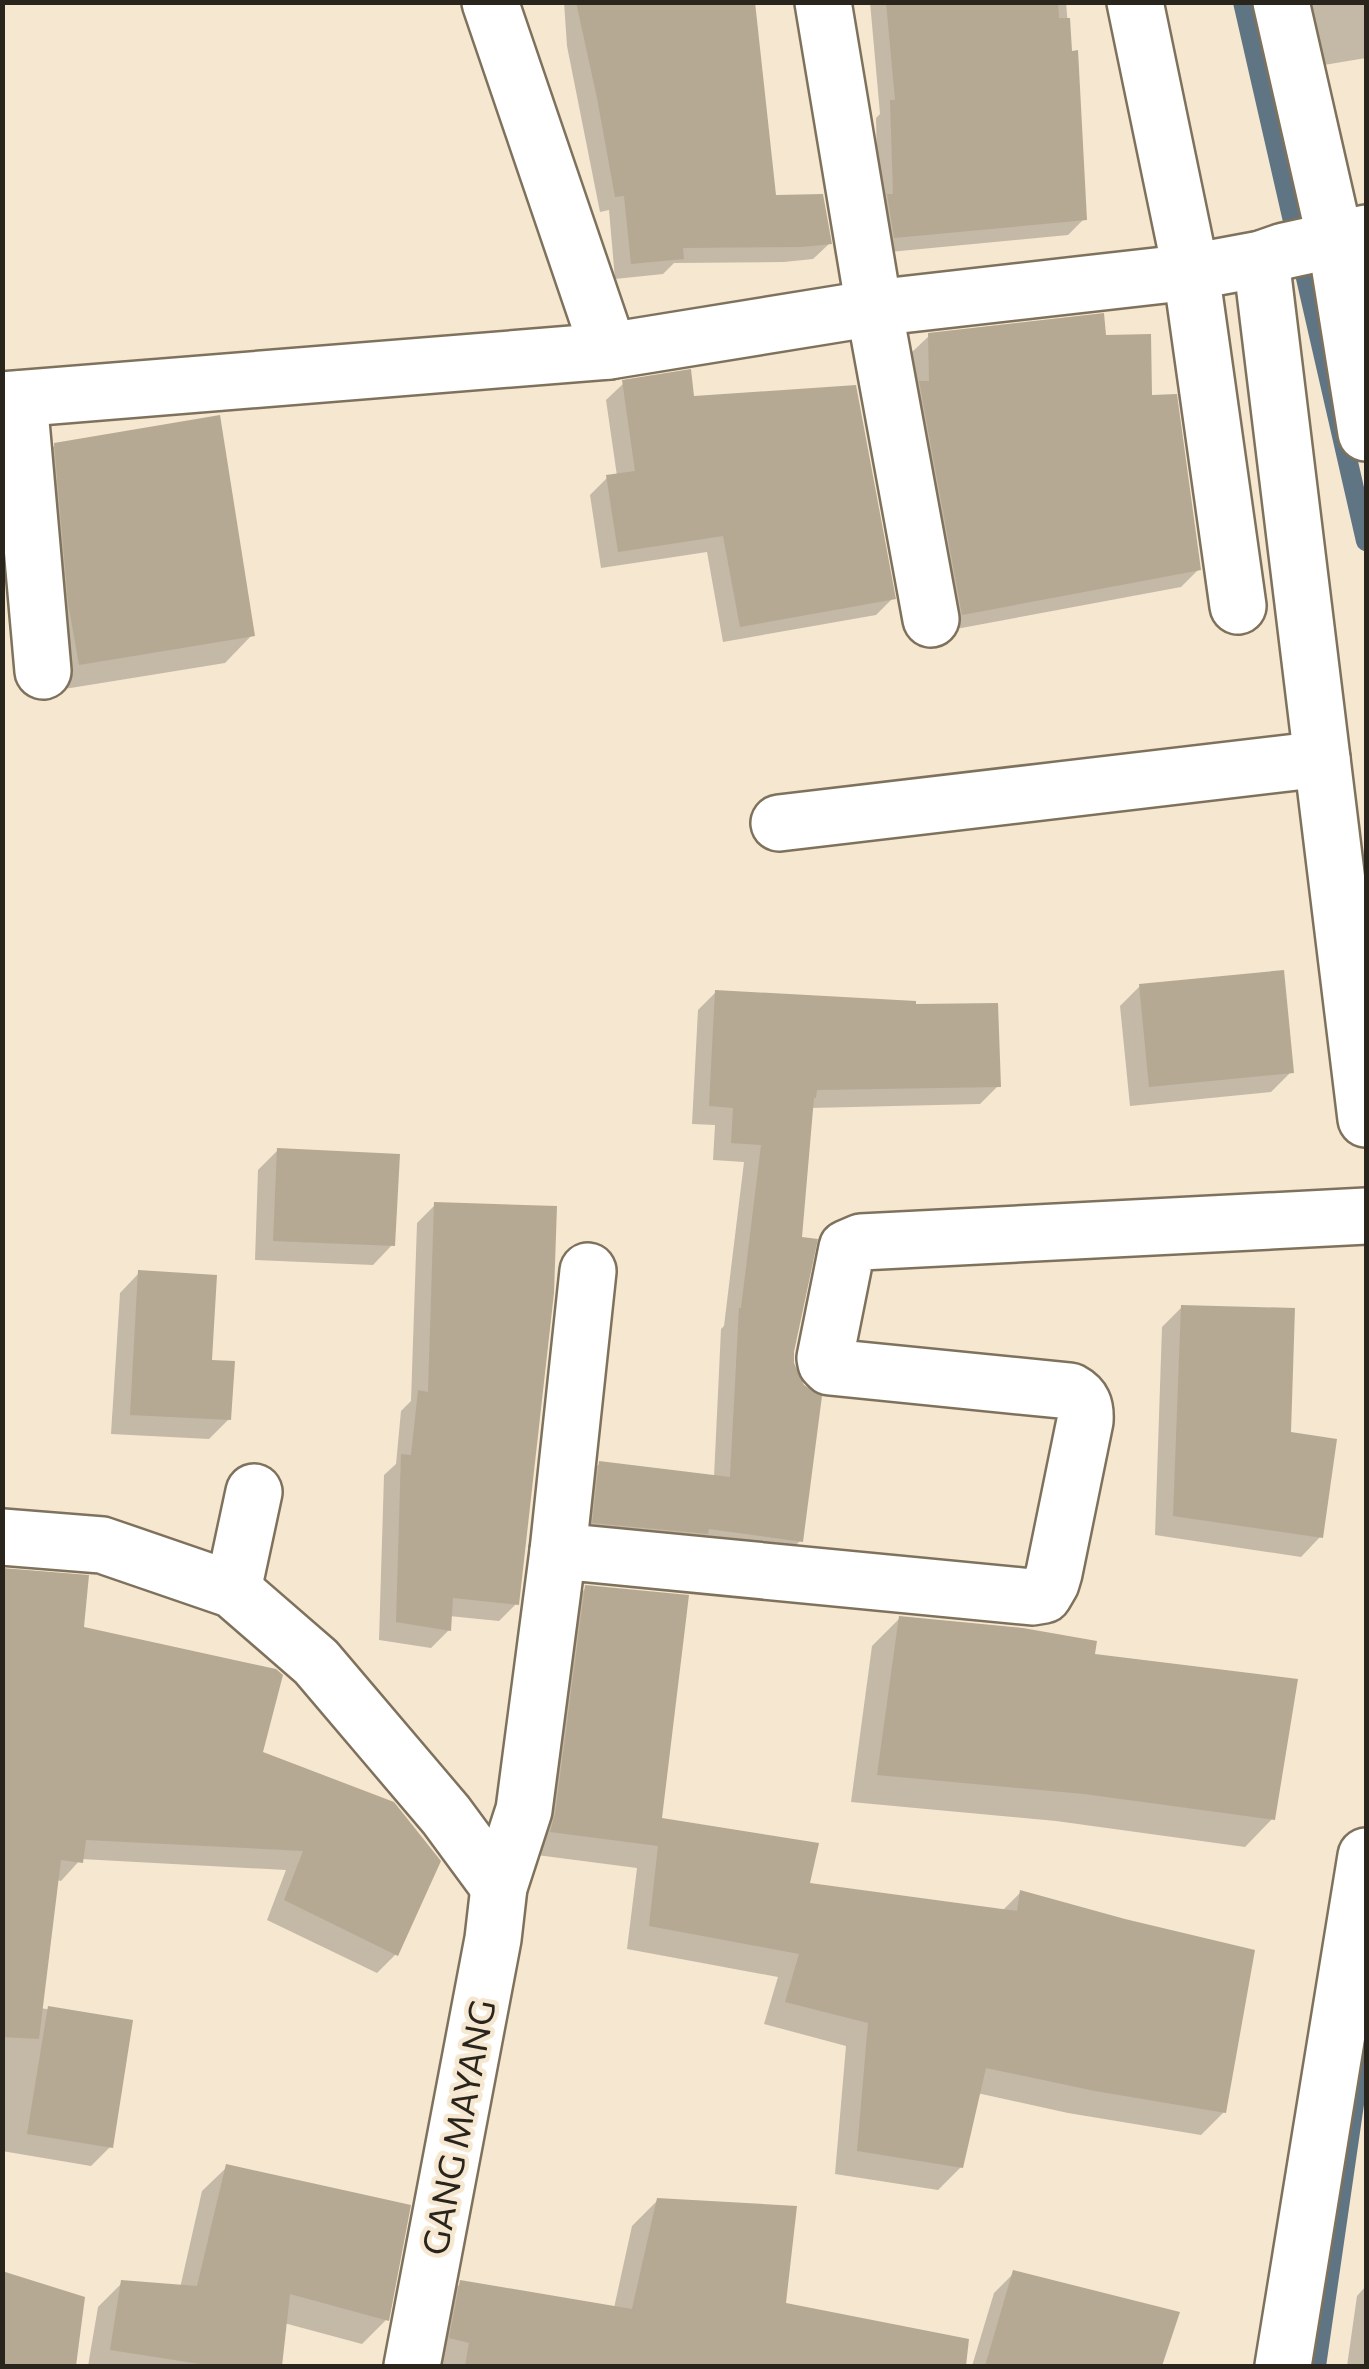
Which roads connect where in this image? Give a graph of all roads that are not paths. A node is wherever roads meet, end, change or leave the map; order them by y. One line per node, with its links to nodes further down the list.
1 (490, 2): 8 (street)
2 (823, 2): 7 (street)
3 (1135, 2): 6 (street)
4 (1281, 2): 5 (street)
5 (1312, 245): 6 (street); 10 (street); 14 (street)
6 (1191, 272): 7 (street); 11 (street)
7 (874, 308): 8 (street); 12 (street)
8 (609, 352): 9 (street)
9 (10, 399): 13 (street)
10 (1366, 433)
11 (1238, 606)
12 (931, 618)
13 (42, 671)
14 (1322, 759): 15 (street); 16 (street)
15 (779, 823)
16 (1366, 1119)
17 (1366, 1216): 21 (street)
18 (588, 1270): 21 (street, GANG MAYANG)
19 (254, 1492): 22 (street)
20 (2, 1537): 22 (street)
21 (558, 1551): 24 (street, GANG MAYANG)
22 (233, 1590): 24 (street)
23 (1366, 1856): 26 (street)
24 (500, 1887): 25 (street, GANG MAYANG)
25 (412, 2366)
26 (1283, 2366)

